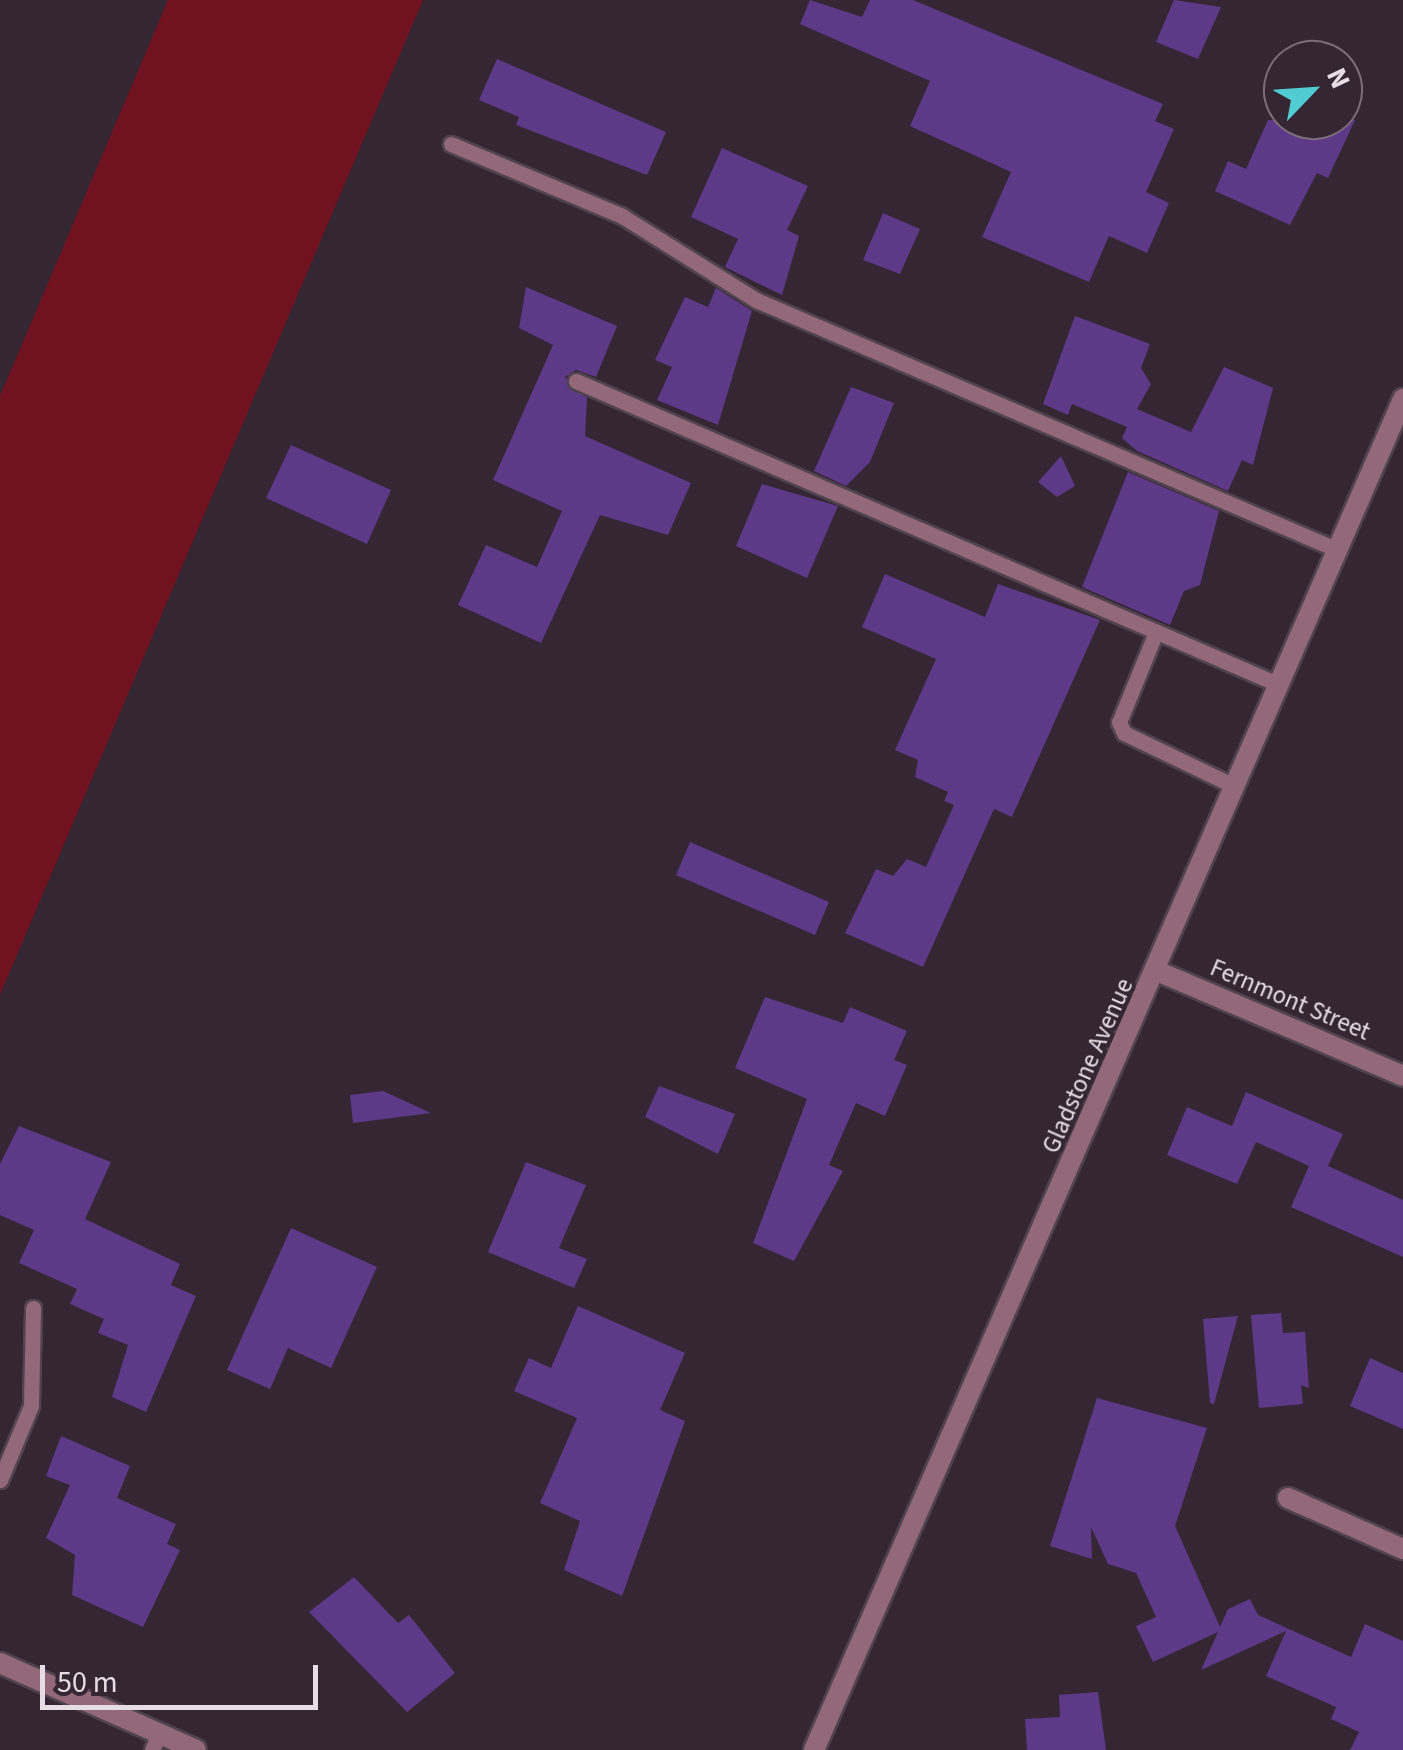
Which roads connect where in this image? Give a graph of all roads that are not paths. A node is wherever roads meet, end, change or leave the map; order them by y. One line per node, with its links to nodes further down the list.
1 (451, 144): 4 (lane)
2 (576, 381): 5 (lane)
3 (1403, 399): 4 (street, Gladstone Avenue)
4 (1338, 550): 6 (street, Gladstone Avenue)
5 (1156, 632): 6 (lane); 7 (lane)
6 (1280, 685): 7 (street, Gladstone Avenue)
7 (1236, 788): 8 (street, Gladstone Avenue)
8 (1156, 971): 9 (street, Fernmont Street); 17 (street, Gladstone Avenue)
9 (1403, 1076)
10 (33, 1308): 11 (lane)
11 (0, 1480)
12 (1288, 1498): 13 (street)
13 (1403, 1549)
14 (0, 1663): 15 (street)
15 (156, 1742): 16 (street)
16 (196, 1750)
17 (814, 1750)

